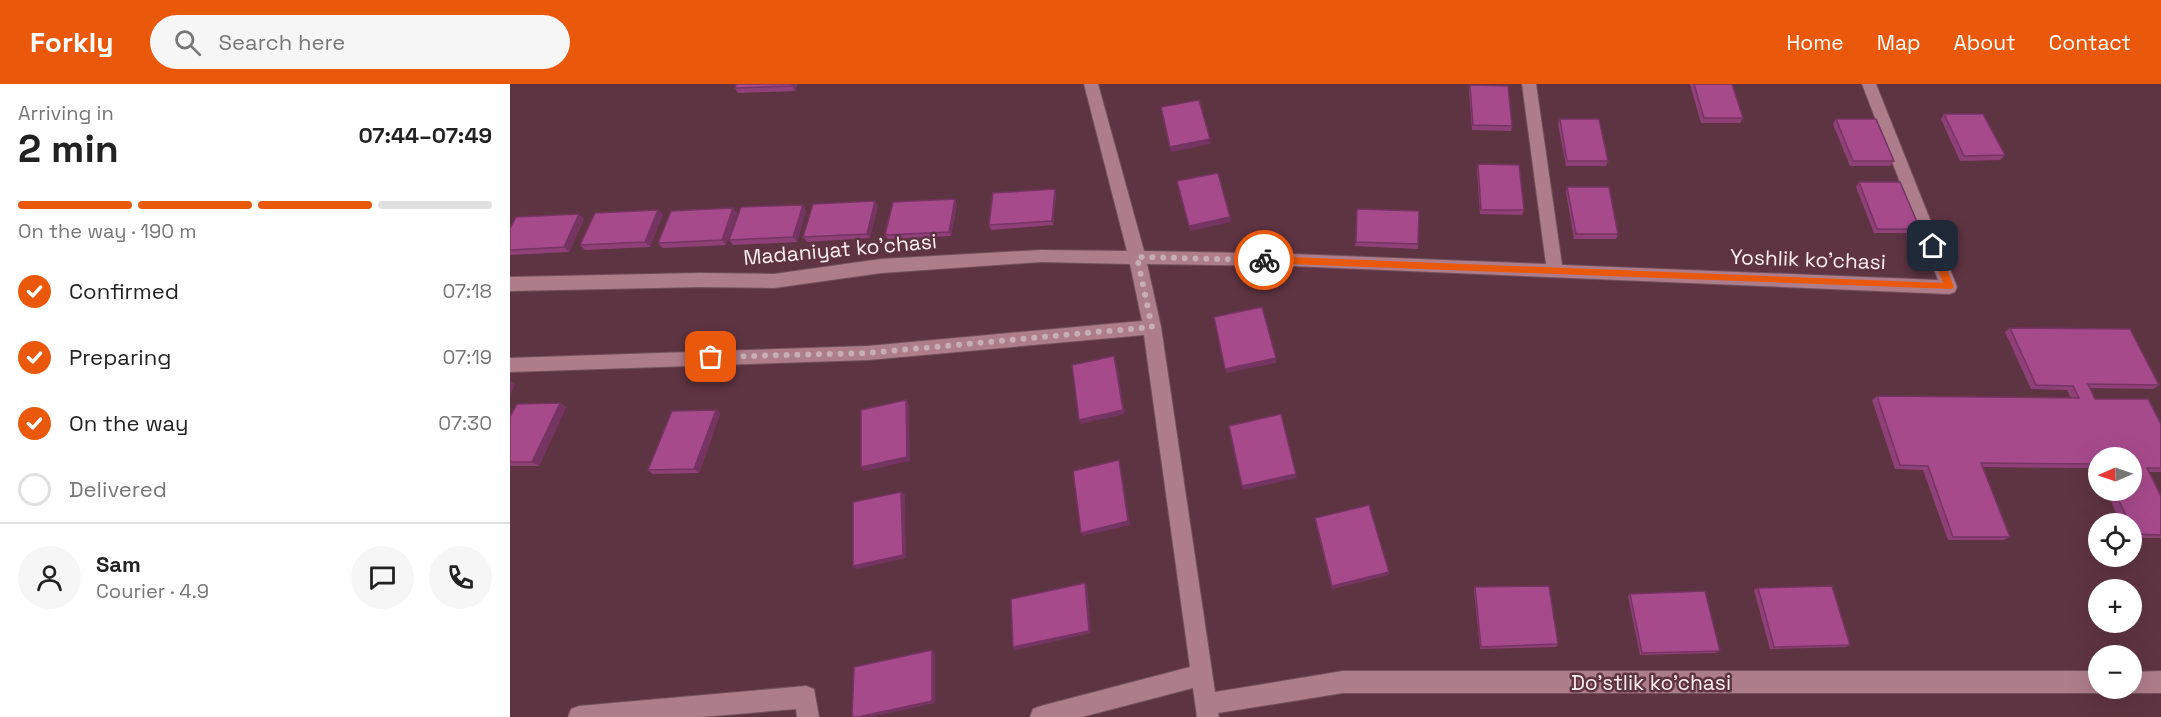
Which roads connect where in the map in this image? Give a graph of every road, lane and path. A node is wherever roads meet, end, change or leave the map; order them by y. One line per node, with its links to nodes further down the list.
1 (1091, 84): 4 (street)
2 (1529, 84): 5 (street)
3 (1869, 84): 5 (street, Yoshlik ko'chasi)
4 (1137, 257): 5 (street, Yoshlik ko'chasi); 6 (street, Madaniyat ko'chasi); 7 (street)
5 (1555, 272)
6 (510, 284)
7 (1152, 327): 8 (street); 9 (street)
8 (510, 365)
9 (1202, 675): 13 (street); 16 (street)
10 (2088, 682): 13 (street, Do'stlik ko'chasi)
11 (2142, 682): 12 (street)
12 (2161, 682)
13 (1207, 710)
14 (579, 717): 15 (street)
15 (808, 717)
16 (1041, 717)

